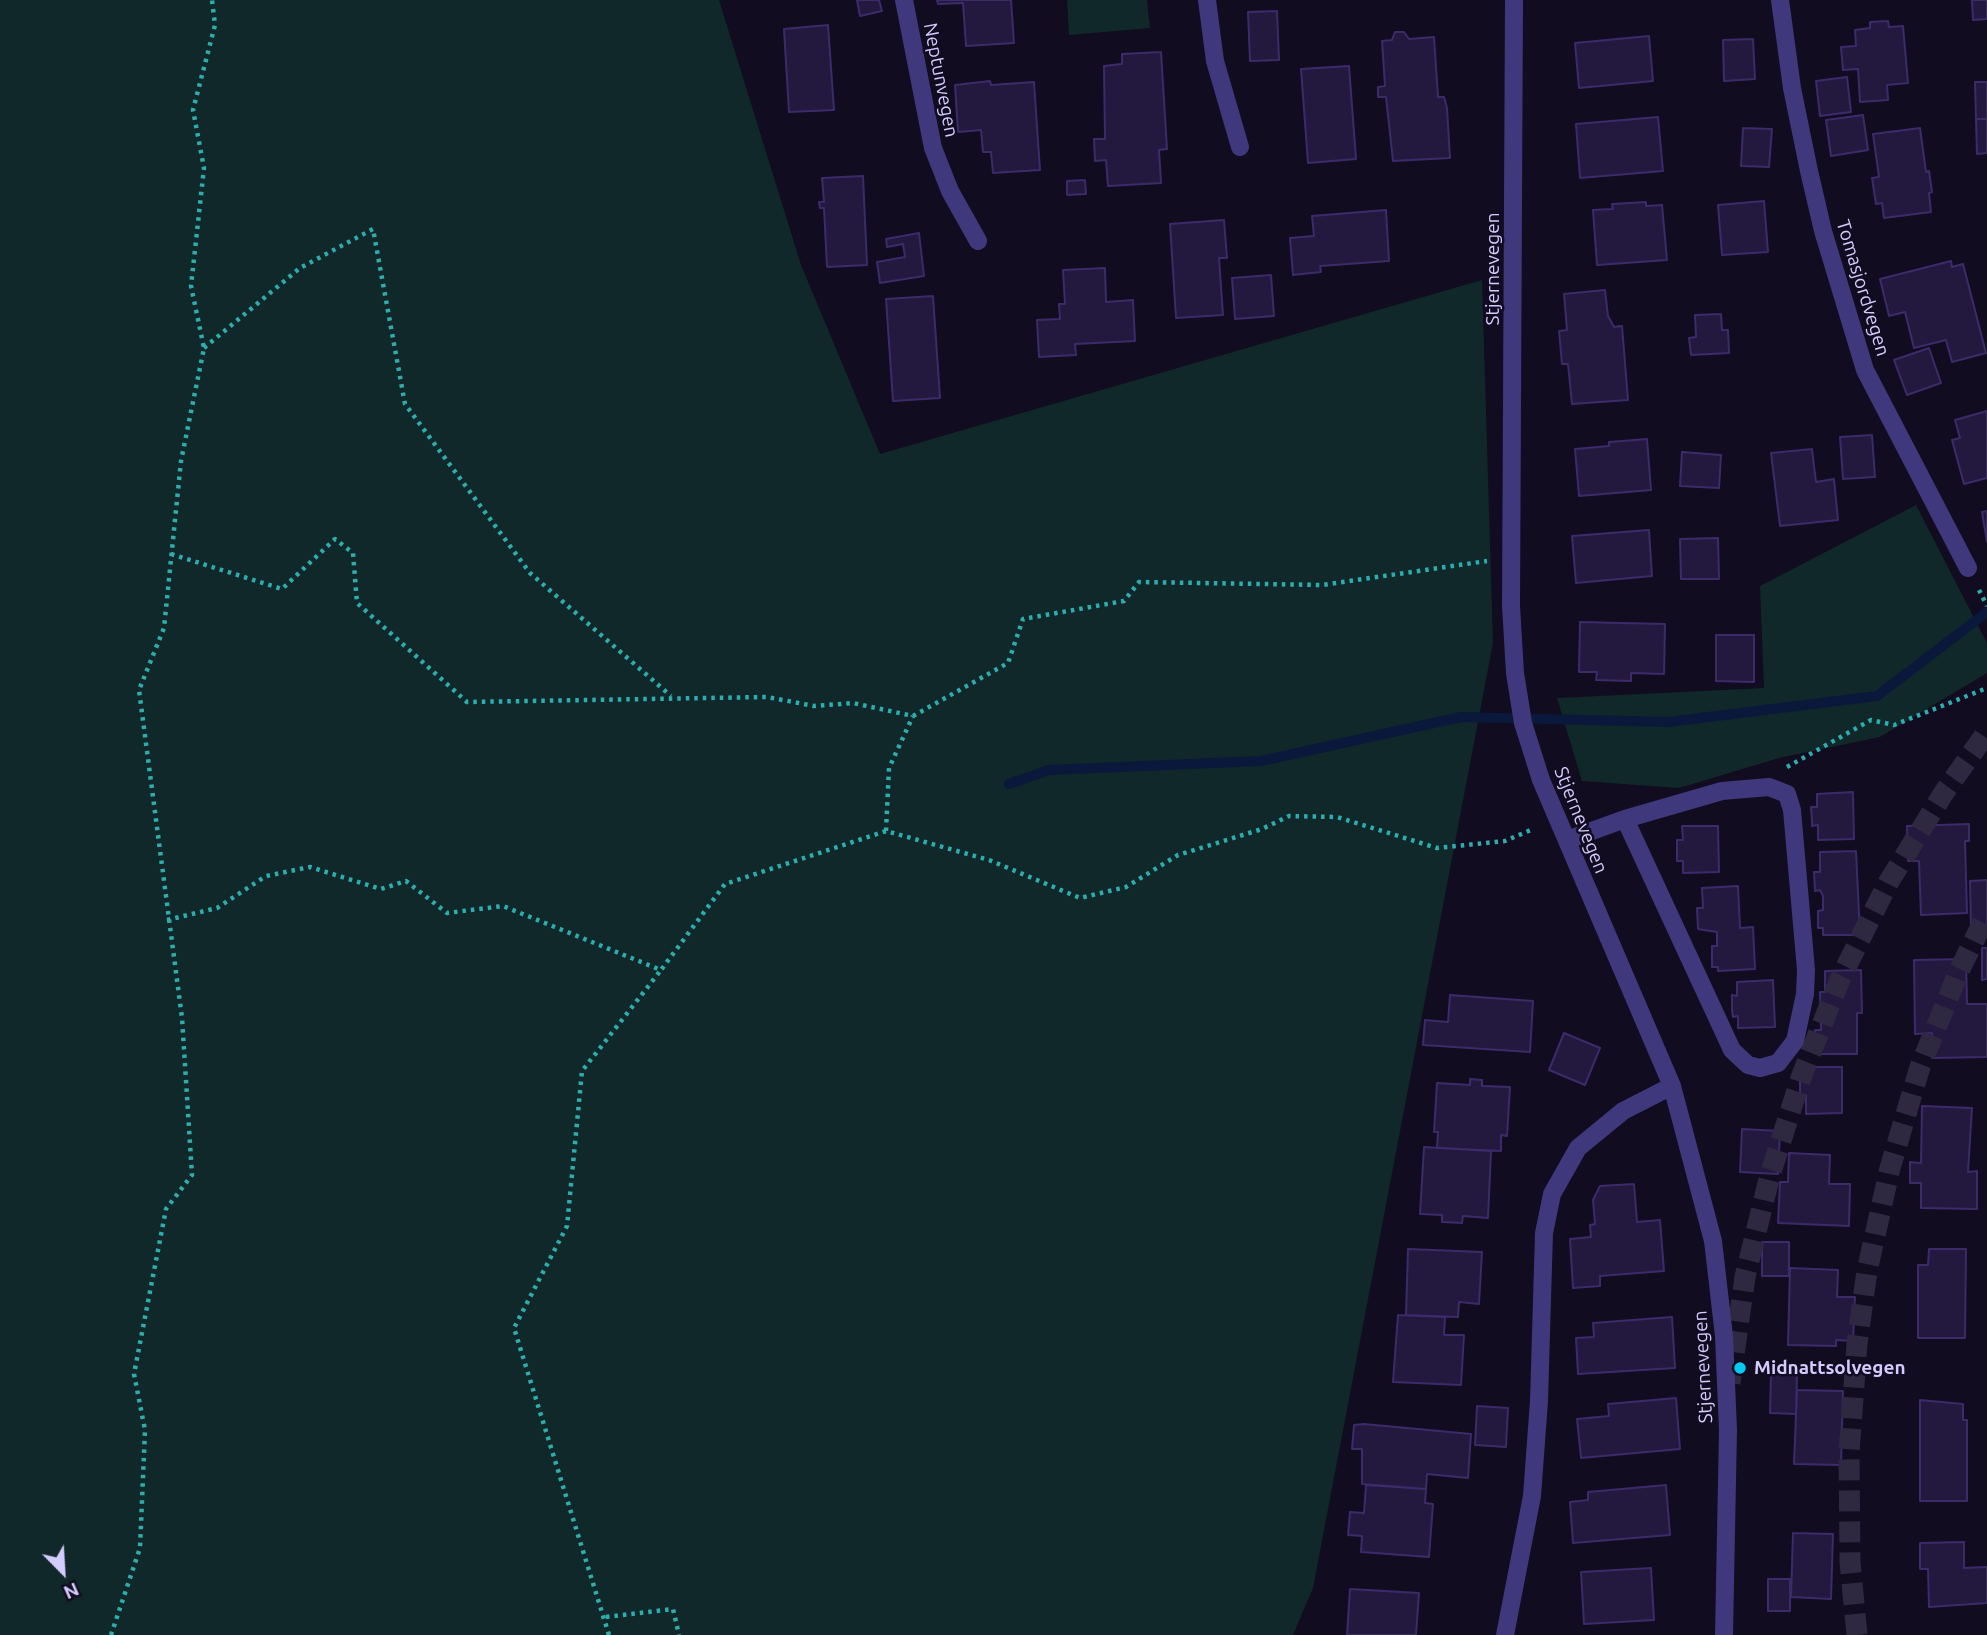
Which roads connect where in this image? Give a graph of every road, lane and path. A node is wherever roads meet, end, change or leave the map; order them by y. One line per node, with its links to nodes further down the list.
1 (212, 0): 8 (path)
2 (904, 0): 7 (street, Neptunvegen)
3 (1207, 0): 6 (street)
4 (1514, 0): 10 (street, Stjernevegen)
5 (1780, 0): 11 (street, Tomasjordvegen)
6 (1240, 147)
7 (978, 241)
8 (204, 348): 9 (path); 13 (path)
9 (171, 554): 13 (path); 20 (path)
10 (1511, 558): 14 (path); 17 (street, Stjernevegen)
11 (1968, 568)
12 (1987, 688): 15 (path)
13 (671, 696): 14 (path)
14 (913, 716): 18 (path)
15 (1753, 786): 16 (street); 16 (street)
16 (1625, 818): 19 (street)
17 (1558, 819): 18 (path); 19 (street, Stjernevegen)
18 (886, 831): 21 (path)
19 (1567, 840): 22 (street, Stjernevegen)
20 (167, 920): 21 (path); 24 (path)
21 (661, 970): 23 (path)
22 (1672, 1086): 27 (street); 28 (street, Stjernevegen)
23 (606, 1617): 25 (path); 26 (path)
24 (111, 1635)
25 (609, 1635)
26 (679, 1635)
27 (1505, 1635)
28 (1724, 1635)

